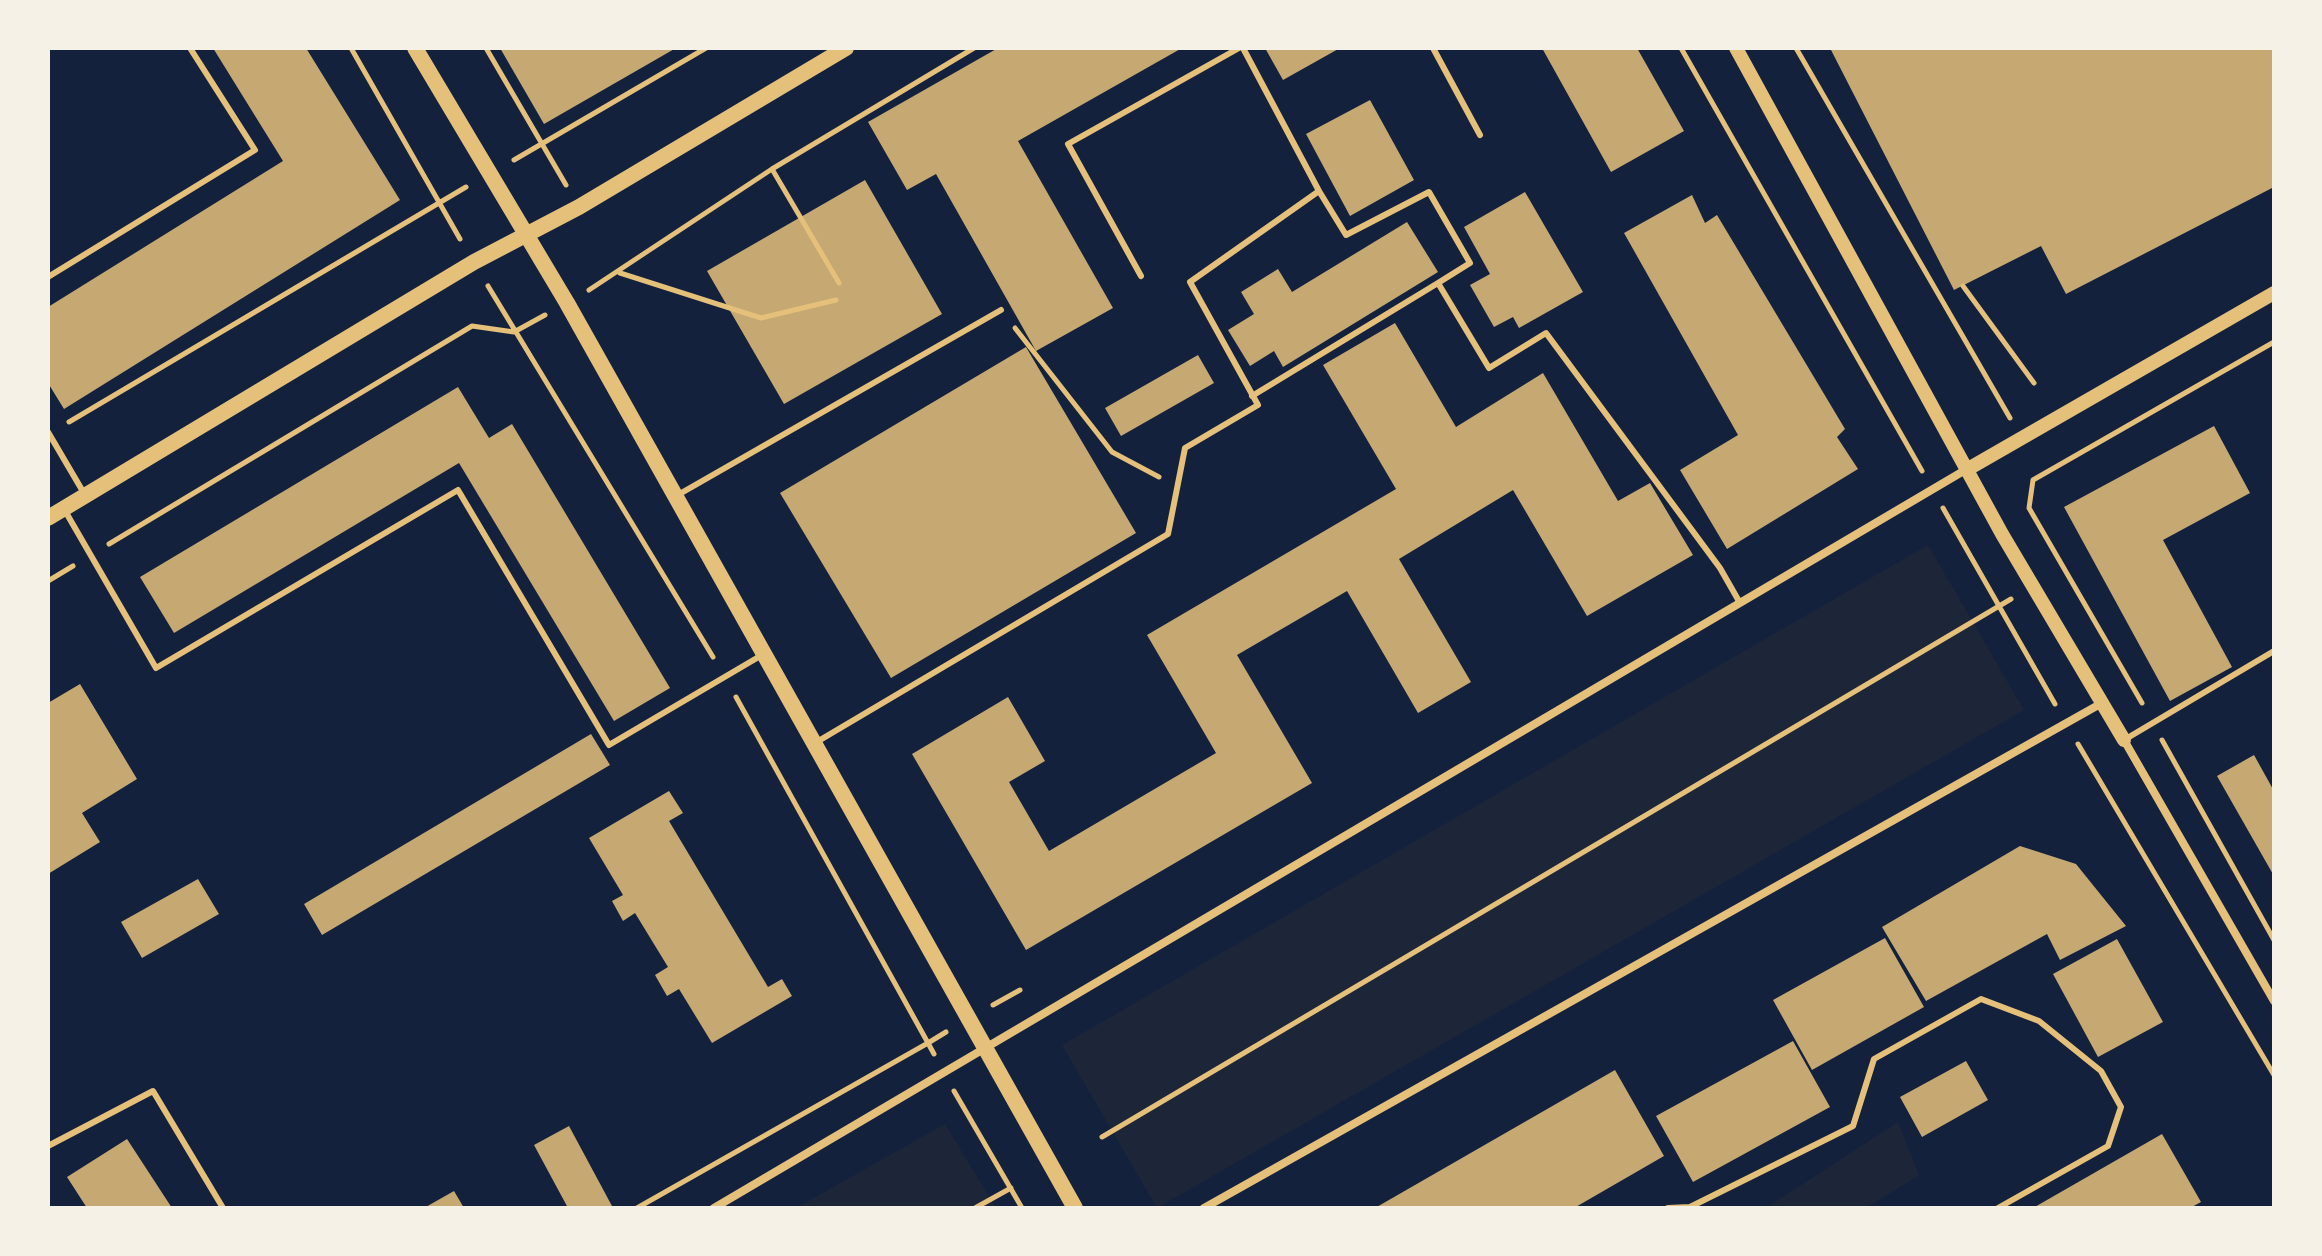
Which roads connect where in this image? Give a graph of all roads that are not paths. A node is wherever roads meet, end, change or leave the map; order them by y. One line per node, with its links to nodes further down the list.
1 (190, 48): 11 (lane)
2 (415, 48): 9 (main road)
3 (846, 48): 9 (main road)
4 (1241, 48): 8 (lane); 10 (lane)
5 (1433, 48): 7 (lane)
6 (1736, 48): 17 (street)
7 (1480, 135)
8 (1319, 191): 12 (lane); 15 (lane)
9 (527, 234): 18 (main road); 19 (main road)
10 (1141, 276)
11 (48, 277)
12 (1438, 283): 15 (lane); 22 (lane)
13 (2274, 293): 17 (street)
14 (1001, 310): 19 (lane)
15 (1252, 396): 27 (lane)
16 (49, 433): 18 (lane)
17 (1968, 469): 22 (street); 25 (street)
18 (85, 496): 20 (main road)
19 (676, 496): 24 (main road)
20 (64, 508): 21 (main road); 24 (lane)
21 (48, 518)
22 (1740, 603): 29 (street)
23 (2274, 651): 26 (lane)
24 (765, 653): 27 (main road)
25 (2102, 703): 26 (street); 34 (street)
26 (2124, 740): 28 (street)
27 (815, 743): 29 (main road)
28 (2274, 1001)
29 (988, 1049): 32 (street); 33 (main road)
30 (48, 1146): 31 (lane)
31 (223, 1208)
32 (714, 1208)
33 (1075, 1208)
34 (1204, 1208)
35 (1668, 1208): 36 (lane)
36 (1998, 1208)

